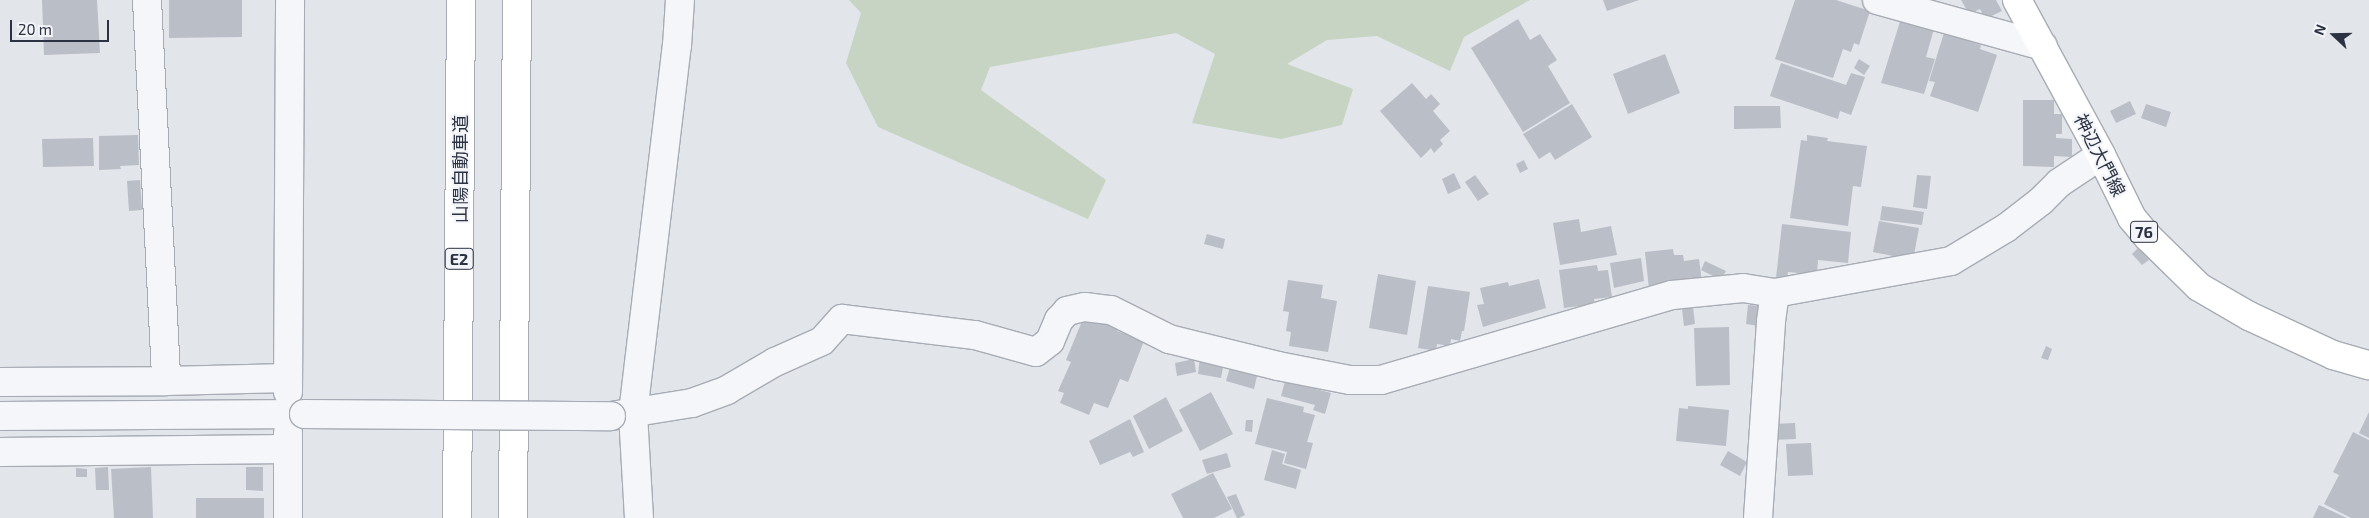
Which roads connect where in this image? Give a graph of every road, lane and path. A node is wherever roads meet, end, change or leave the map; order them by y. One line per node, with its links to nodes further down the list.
1 (147, 0): 12 (street)
2 (290, 0): 12 (street)
3 (461, 0): 19 (main road, 山陽自動車道 / E2)
4 (517, 0): 20 (main road)
5 (680, 0): 14 (street)
6 (1877, 0): 8 (street)
7 (2017, 0): 8 (main road, 神辺大門線 / 76)
8 (2043, 46): 9 (main road, 神辺大門線 / 76)
9 (2102, 155): 10 (street); 11 (main road, 神辺大門線 / 76)
10 (1775, 293): 14 (street); 22 (street)
11 (2369, 365)
12 (166, 381): 13 (street)
13 (0, 382)
14 (622, 415): 16 (street, bridge); 21 (street)
15 (0, 416): 16 (street)
16 (293, 432): 17 (street); 18 (street)
17 (0, 452)
18 (288, 518)
19 (457, 518)
20 (513, 518)
21 (639, 518)
22 (1758, 518)

